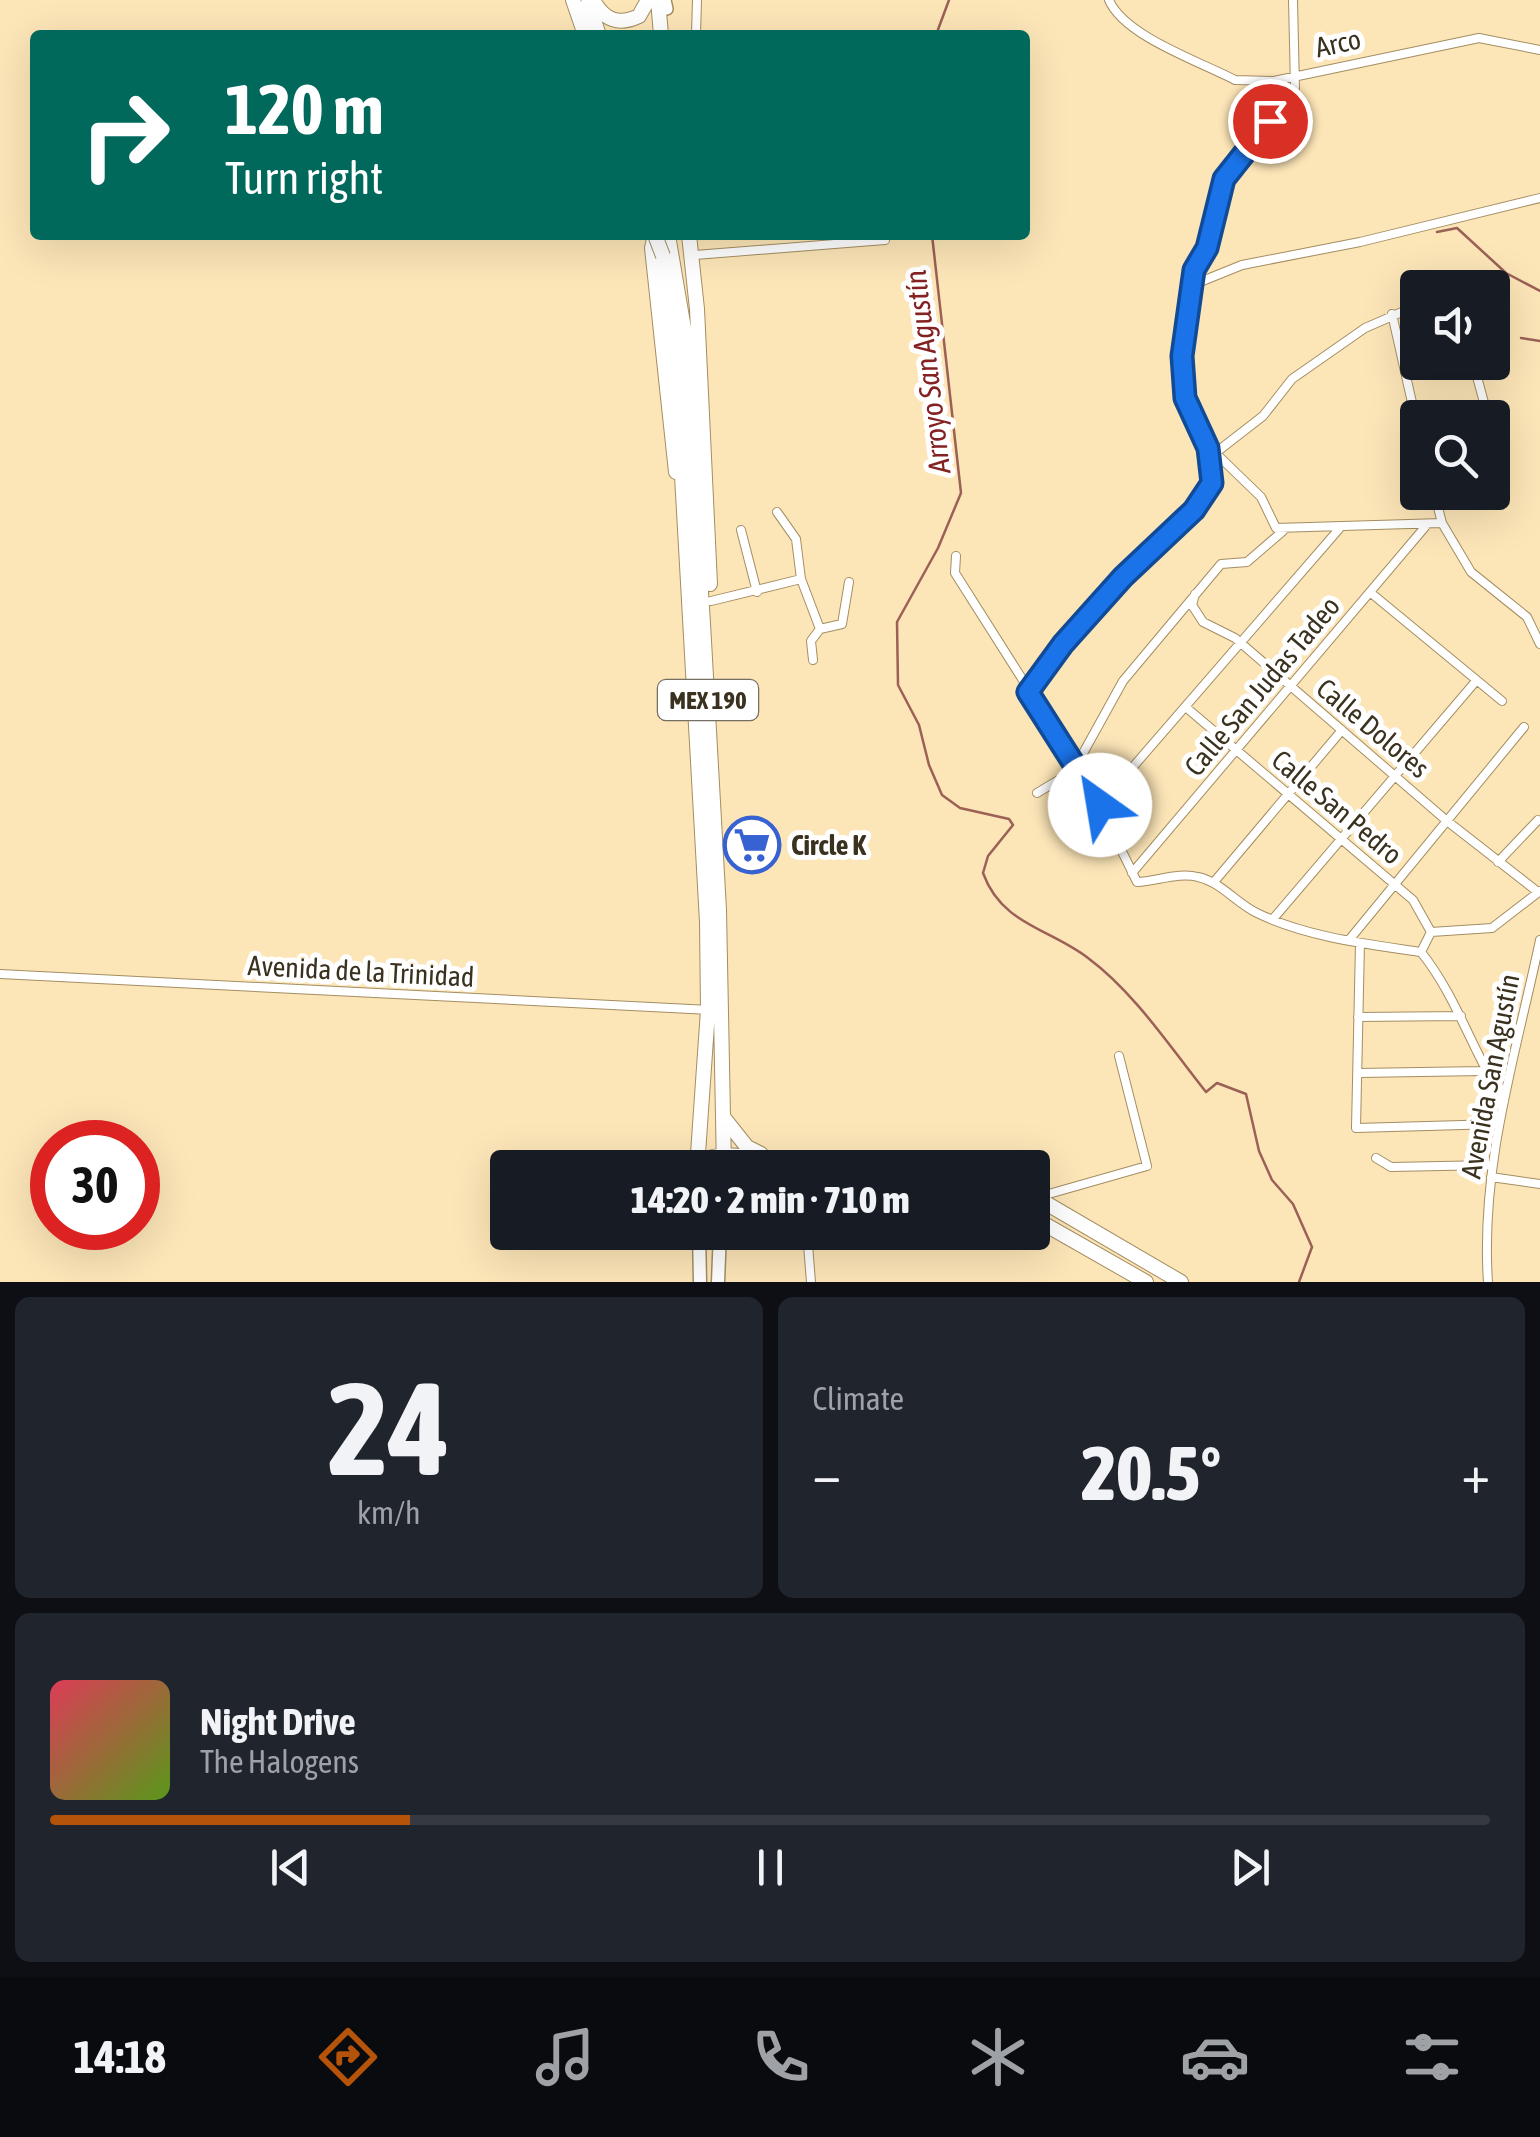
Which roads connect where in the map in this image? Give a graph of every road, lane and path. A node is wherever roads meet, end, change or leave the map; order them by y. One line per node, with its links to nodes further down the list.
1 (573, 0): 8 (highway)
2 (590, 0): 3 (highway); 9 (highway)
3 (648, 0)
4 (696, 0): 12 (street)
5 (1109, 0): 14 (street, Arco)
6 (1293, 0): 14 (street)
7 (663, 3): 10 (highway); 11 (highway)
8 (584, 30)
9 (598, 30)
10 (661, 30)
11 (669, 30)
12 (696, 30)
13 (1540, 50): 14 (street, Arco)
14 (1296, 74): 23 (street)
15 (1540, 198): 23 (street)
16 (654, 240): 31 (highway)
17 (657, 240): 31 (highway, MEX 190, bridge)
18 (669, 240): 44 (highway, MEX 190)
19 (692, 240): 24 (highway, MEX 190)
20 (693, 240): 22 (street)
21 (885, 240): 22 (street)
22 (696, 255): 24 (street)
23 (1196, 284): 28 (street)
24 (698, 309): 43 (highway, MEX 190)
25 (1400, 311): 26 (street)
26 (1392, 314): 27 (street); 28 (street)
27 (1411, 400)
28 (1211, 451): 36 (street); 51 (street)
29 (1439, 510): 32 (street)
30 (777, 512): 38 (street)
31 (686, 520): 78 (highway, MEX 190)
32 (1442, 523): 33 (street); 47 (street)
33 (1425, 526): 34 (street); 41 (street, Calle San Judas Tadeo)
34 (1340, 529): 36 (street); 46 (street)
35 (741, 530): 40 (street)
36 (1283, 530): 42 (street)
37 (956, 556): 51 (street)
38 (801, 579): 40 (street); 45 (street)
39 (849, 582): 45 (street)
40 (757, 592): 43 (street)
41 (1371, 593): 49 (street); 50 (street, Calle San Judas Tadeo)
42 (1195, 594): 46 (street, Calle Dolores); 57 (street)
43 (711, 601): 44 (highway, MEX 190)
44 (704, 623): 78 (highway, MEX 190)
45 (820, 629): 48 (street)
46 (1240, 644): 50 (street, Calle Dolores); 53 (street)
47 (1540, 644)
48 (813, 660)
49 (1476, 680): 52 (street); 58 (street)
50 (1290, 688): 55 (street, Calle Dolores); 56 (street, Calle San Judas Tadeo)
51 (1028, 692): 57 (street)
52 (1502, 701)
53 (1188, 709): 56 (street, Calle San Pedro); 61 (street)
54 (1524, 728): 63 (street)
55 (1342, 730): 58 (street, Calle Dolores); 60 (street)
56 (1237, 750): 60 (street, Calle San Pedro); 66 (street, Calle San Judas Tadeo)
57 (1077, 767): 59 (street); 61 (street)
58 (1395, 775): 63 (street, Calle Dolores); 64 (street)
59 (1037, 793)
60 (1288, 794): 64 (street, Calle San Pedro); 67 (street)
61 (1100, 805): 66 (street)
62 (1538, 820): 65 (street)
63 (1448, 821): 65 (street, Calle Dolores); 68 (street)
64 (1339, 839): 68 (street, Calle San Pedro); 70 (street)
65 (1498, 862): 69 (street, Calle Dolores)
66 (1135, 877): 67 (street)
67 (1214, 882): 70 (street)
68 (1393, 884): 71 (street, Calle San Pedro); 72 (street)
69 (1539, 892): 71 (street)
70 (1272, 919): 72 (street)
71 (1430, 932): 75 (street)
72 (1349, 940): 74 (street)
73 (1540, 940): 77 (street, Avenida San Agustín)
74 (1360, 943): 75 (street); 80 (street)
75 (1421, 952): 79 (street)
76 (0, 974): 78 (street, Avenida de la Trinidad)
77 (1536, 976): 84 (street, Avenida San Agustín)
78 (713, 1011): 85 (highway, MEX 190); 87 (highway, MEX 190)
79 (1460, 1016): 80 (street); 82 (street)
80 (1358, 1018): 83 (street)
81 (1119, 1056): 94 (street)
82 (1484, 1072): 83 (street); 84 (street)
83 (1358, 1073): 86 (street)
84 (1504, 1101): 86 (street, Avenida San Agustín)
85 (721, 1112): 88 (highway, MEX 190); 89 (highway)
86 (1498, 1124): 91 (street, Avenida San Agustín)
87 (698, 1150)
88 (723, 1150)
89 (755, 1150)
90 (1376, 1158): 91 (street)
91 (1491, 1166): 92 (street, Avenida San Agustín)
92 (1491, 1177): 93 (street); 105 (street, Avenida San Agustín)
93 (1540, 1184)
94 (1050, 1192)
95 (1050, 1205): 104 (highway)
96 (1050, 1228): 103 (highway)
97 (699, 1250): 100 (main road)
98 (719, 1250): 101 (main road)
99 (808, 1250): 102 (street)
100 (700, 1282)
101 (718, 1282)
102 (811, 1282)
103 (1146, 1282)
104 (1181, 1282)
105 (1488, 1282)

